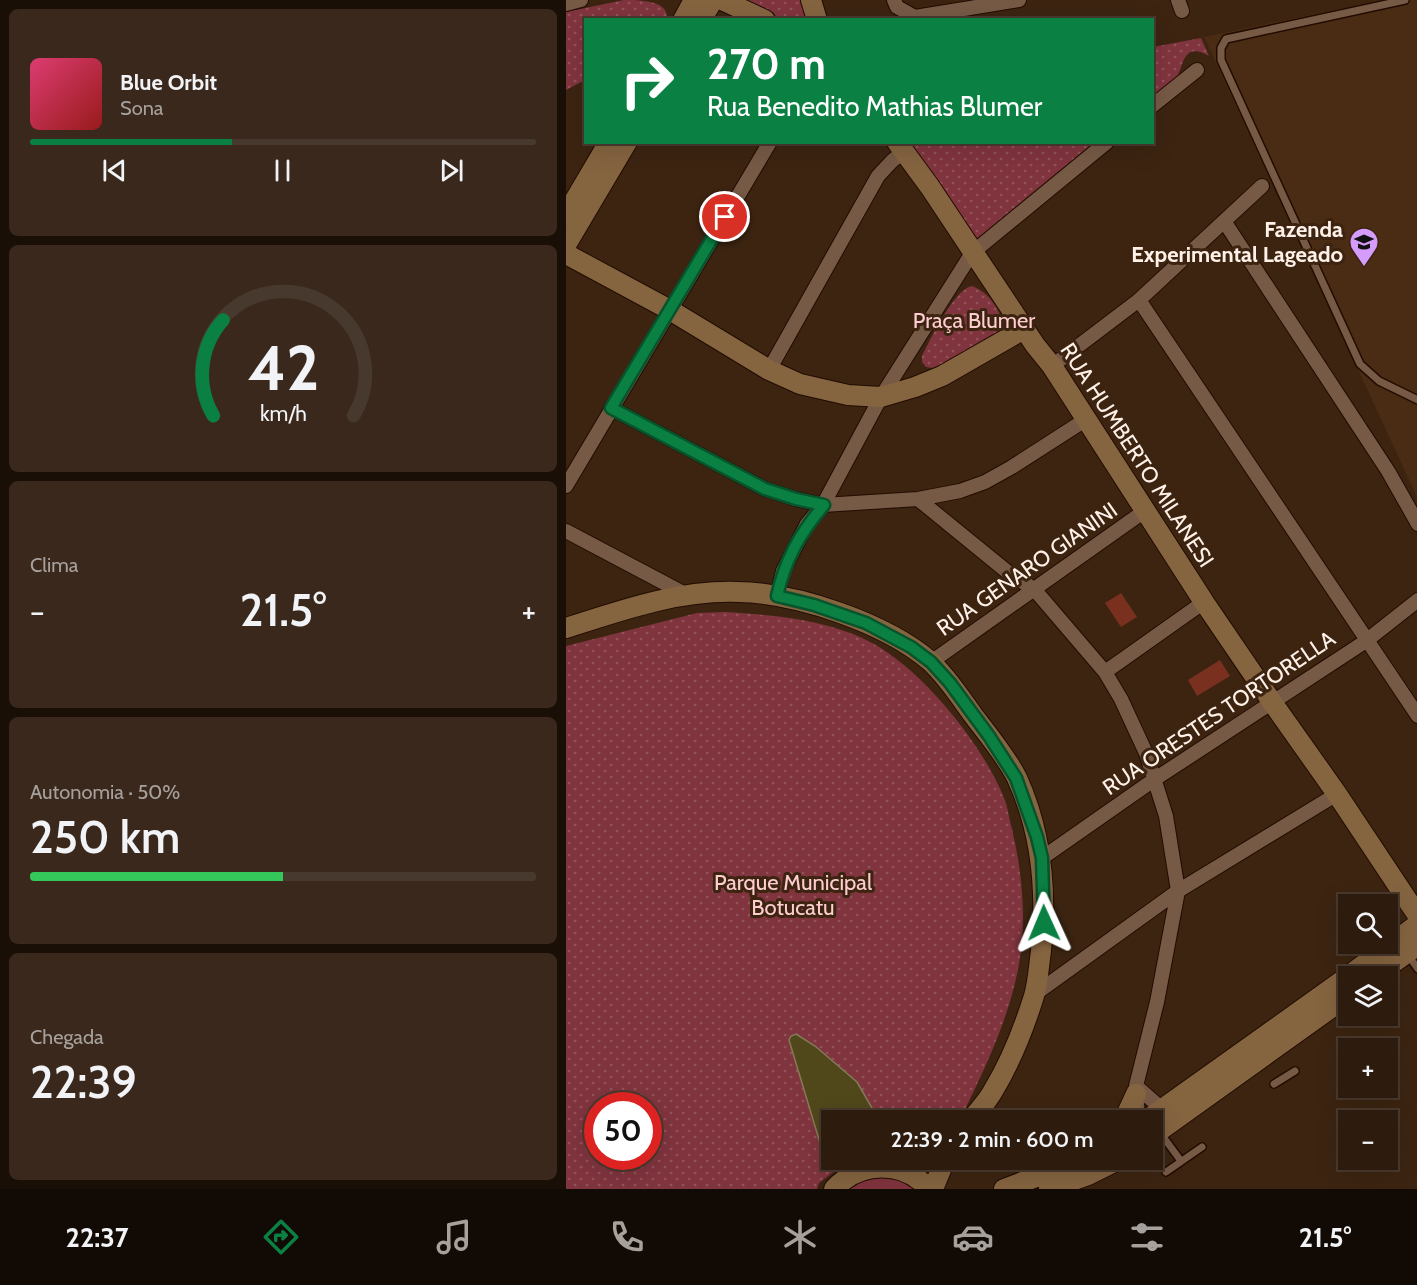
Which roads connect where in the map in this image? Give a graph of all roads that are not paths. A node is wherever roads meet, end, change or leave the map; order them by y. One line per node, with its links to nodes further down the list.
1 (581, 0): 9 (street)
2 (694, 0): 10 (main road)
3 (713, 0): 11 (main road)
4 (722, 0): 12 (main road)
5 (811, 0): 13 (main road)
6 (894, 0): 7 (street)
7 (1019, 0)
8 (1405, 0): 33 (lane)
9 (566, 4)
10 (684, 18)
11 (702, 18)
12 (761, 18)
13 (816, 18)
14 (1197, 70): 15 (street)
15 (1154, 104)
16 (609, 144): 22 (main road)
17 (626, 144): 24 (main road)
18 (769, 144): 28 (street)
19 (1105, 144): 25 (street)
20 (900, 147): 25 (main road, RUA HUMBERTO MILANESI); 31 (street)
21 (1262, 186): 23 (street)
22 (566, 215)
23 (1224, 221): 27 (street); 40 (street)
24 (566, 245)
25 (972, 253): 29 (main road, RUA HUMBERTO MILANESI); 32 (street)
26 (566, 254): 28 (main road)
27 (1139, 300): 30 (street); 48 (street)
28 (670, 310): 31 (main road); 34 (street)
29 (1024, 329): 30 (main road, RUA HUMBERTO MILANESI); 32 (main road)
30 (1052, 366): 35 (main road, RUA HUMBERTO MILANESI)
31 (769, 370): 32 (main road)
32 (881, 397): 38 (street)
33 (1418, 400)
34 (611, 408): 36 (street); 38 (street)
35 (1085, 420): 37 (street); 39 (main road, RUA HUMBERTO MILANESI)
36 (566, 486)
37 (918, 499): 38 (street); 42 (street)
38 (824, 505): 44 (street)
39 (1146, 510): 42 (street, RUA GENARO GIANINI); 46 (main road, RUA HUMBERTO MILANESI)
40 (1418, 524)
41 (566, 531): 43 (street)
42 (1034, 589): 49 (street, RUA GENARO GIANINI); 50 (street)
43 (685, 594): 44 (main road); 47 (main road)
44 (777, 596): 49 (main road)
45 (1418, 600): 48 (street, RUA ORESTES TORTORELLA)
46 (1204, 602): 50 (street); 51 (main road, RUA HUMBERTO MILANESI)
47 (566, 628)
48 (1366, 641): 51 (street, RUA ORESTES TORTORELLA); 52 (street)
49 (931, 662): 55 (main road)
50 (1105, 672): 53 (street)
51 (1272, 702): 53 (street, RUA ORESTES TORTORELLA); 54 (main road, RUA HUMBERTO MILANESI)
52 (1418, 716)
53 (1155, 779): 55 (street, RUA ORESTES TORTORELLA); 56 (street)
54 (1337, 795): 56 (street); 57 (main road, RUA HUMBERTO MILANESI)
55 (1042, 858): 61 (main road)
56 (1178, 891): 61 (street); 65 (street)
57 (1418, 916)
58 (1418, 924): 70 (main road)
59 (1414, 956): 60 (main road)
60 (1394, 966)
61 (1035, 994): 66 (main road)
62 (1338, 1002): 71 (main road)
63 (1295, 1071): 64 (lane)
64 (1274, 1084)
65 (1136, 1090): 67 (main road); 68 (street); 69 (street)
66 (979, 1110)
67 (1128, 1110)
68 (1137, 1110)
69 (1149, 1110)
70 (1163, 1120)
71 (1163, 1121)
72 (1163, 1132): 74 (lane)
73 (1202, 1147): 74 (lane)
74 (1181, 1161): 79 (lane)
75 (914, 1170): 80 (main road)
76 (940, 1170): 82 (main road)
77 (1055, 1170): 83 (main road)
78 (1098, 1170): 84 (main road)
79 (1166, 1172)
80 (908, 1173): 81 (main road); 82 (main road)
81 (834, 1189)
82 (931, 1189)
83 (1004, 1189)
84 (1049, 1189)

